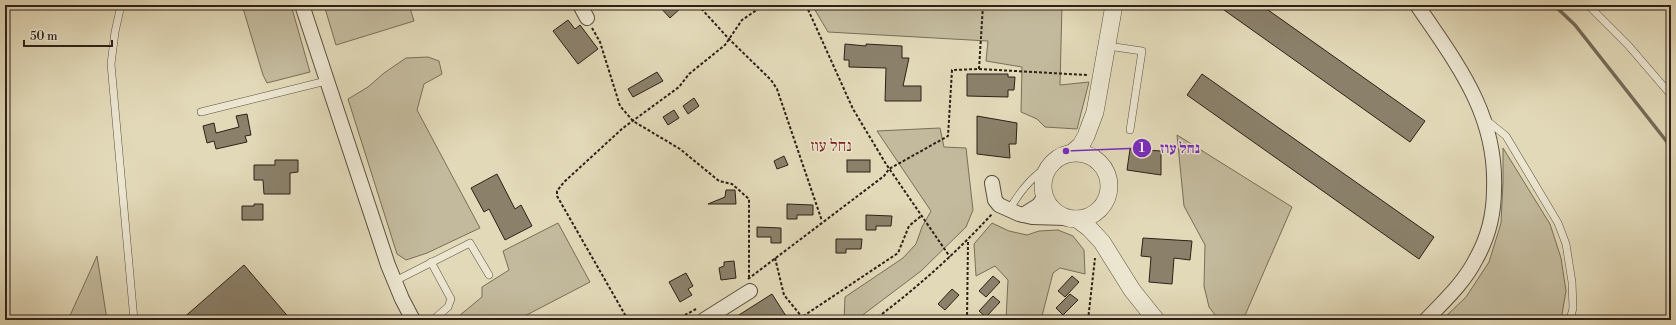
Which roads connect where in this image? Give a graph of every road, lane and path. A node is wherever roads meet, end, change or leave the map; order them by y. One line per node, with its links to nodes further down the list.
1 (120, 5): 45 (lane)
2 (302, 5): 16 (street)
3 (580, 5): 11 (street)
4 (698, 5): 12 (path)
5 (764, 5): 12 (path)
6 (806, 5): 26 (path)
7 (983, 5): 14 (path)
8 (1114, 5): 13 (street)
9 (1417, 5): 20 (street)
10 (1588, 5): 17 (lane)
11 (587, 18): 21 (path)
12 (729, 39): 21 (path); 34 (path)
13 (1108, 46): 15 (street); 22 (lane)
14 (979, 69): 15 (path); 26 (path)
15 (1102, 76): 19 (street)
16 (326, 81): 18 (lane); 41 (street)
17 (1671, 95)
18 (201, 112)
19 (1095, 112): 23 (street); 25 (street)
20 (1484, 118): 56 (street); 57 (lane)
21 (633, 121): 42 (path); 48 (path)
22 (1130, 130)
23 (1072, 153): 24 (street); 25 (street)
24 (1055, 160): 28 (street); 30 (lane)
25 (1099, 163): 29 (street)
26 (889, 169): 32 (path); 34 (path)
27 (992, 183): 30 (street)
28 (1044, 197): 31 (street); 33 (street)
29 (1101, 207): 33 (street); 35 (street)
30 (1004, 208): 31 (street); 36 (path)
31 (1023, 215): 33 (street)
32 (921, 216): 37 (path); 44 (path)
33 (1072, 218): 35 (street)
34 (822, 222): 38 (path)
35 (1100, 239): 54 (path); 55 (street)
36 (968, 240): 37 (path); 53 (path)
37 (950, 257): 52 (path)
38 (775, 258): 42 (path); 44 (path)
39 (431, 262): 40 (lane); 41 (lane); 47 (lane)
40 (489, 275)
41 (394, 281): 46 (street)
42 (748, 284): 50 (street)
43 (702, 306): 49 (path)
44 (802, 317): 51 (path)
45 (134, 320)
46 (413, 320)
47 (433, 320)
48 (628, 320)
49 (676, 320)
50 (704, 320)
51 (800, 320)
52 (874, 320)
53 (967, 320)
54 (1088, 320)
55 (1156, 320)
56 (1426, 320)
57 (1570, 320)

